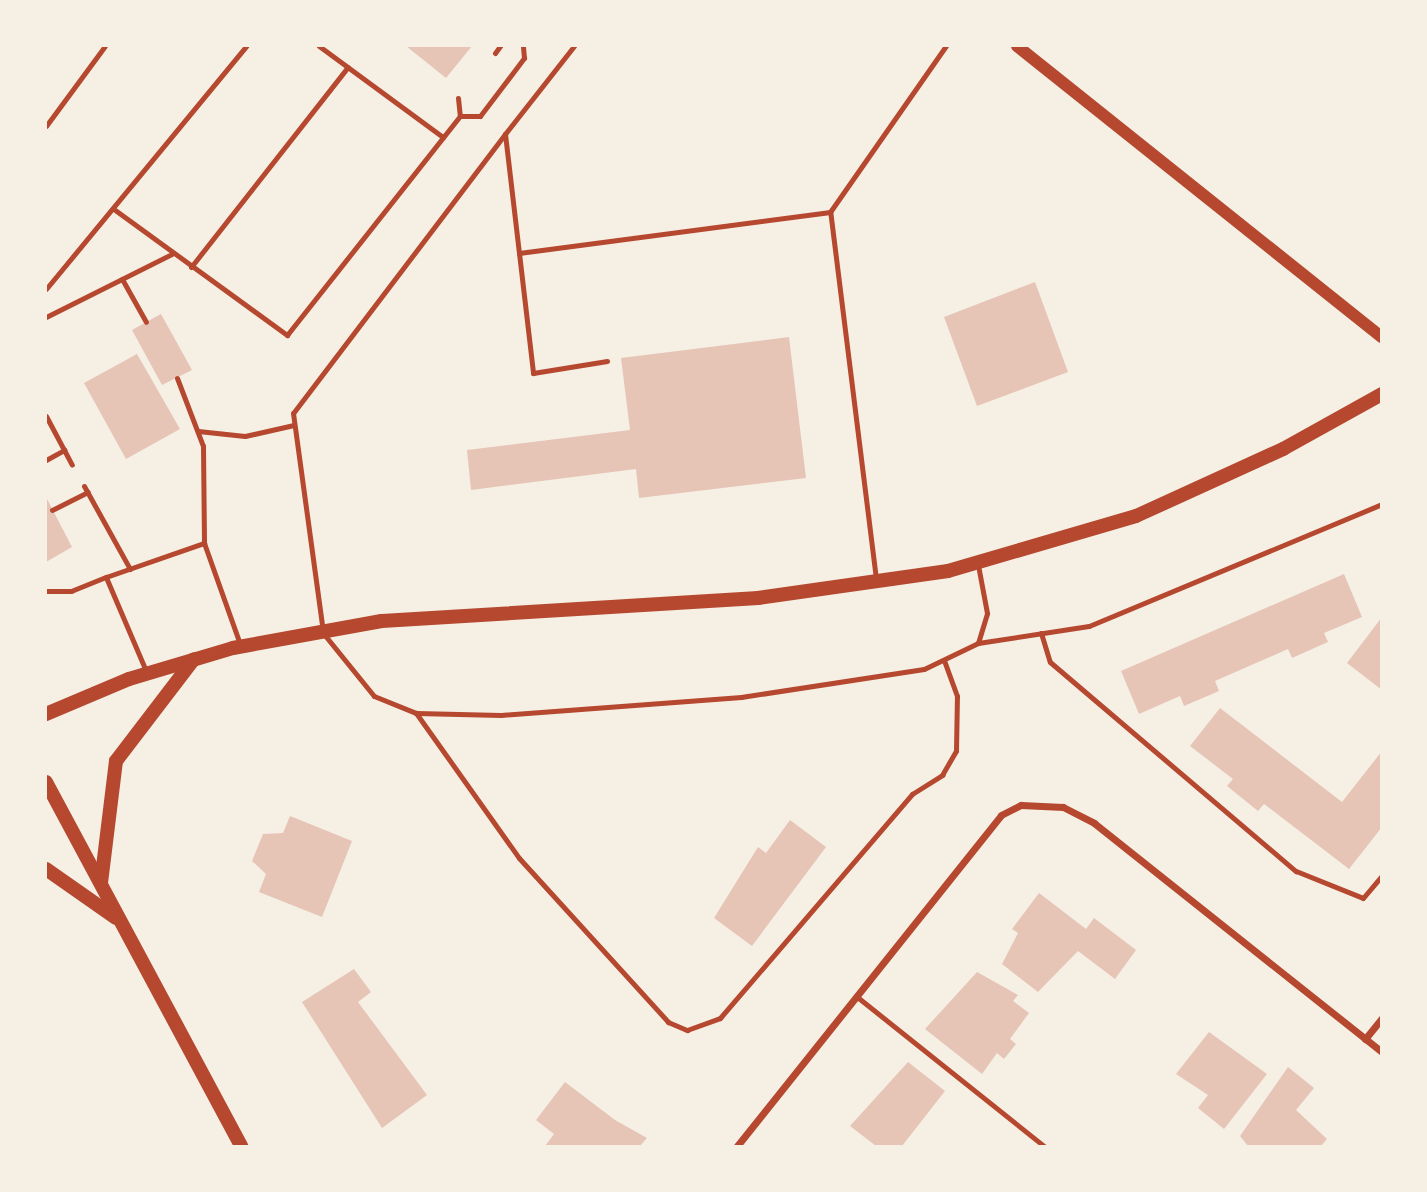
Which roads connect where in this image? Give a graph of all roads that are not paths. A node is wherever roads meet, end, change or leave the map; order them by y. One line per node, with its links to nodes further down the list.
1 (105, 46): 13 (lane)
2 (246, 46): 16 (lane)
3 (320, 46): 10 (lane)
4 (500, 46): 9 (lane)
5 (523, 46): 12 (lane)
6 (574, 46): 14 (lane)
7 (946, 46): 17 (lane)
8 (1017, 46): 25 (street)
9 (495, 53)
10 (348, 66): 15 (lane); 20 (lane)
11 (458, 98): 12 (lane)
12 (460, 116): 15 (lane)
13 (46, 126)
14 (505, 134): 18 (lane); 30 (lane)
15 (443, 137): 20 (lane)
16 (116, 210): 19 (lane); 22 (lane)
17 (830, 212): 18 (lane); 41 (lane)
18 (519, 253): 26 (lane)
19 (172, 254): 20 (lane); 21 (lane)
20 (191, 267)
21 (122, 279): 23 (lane); 24 (lane)
22 (46, 289)
23 (46, 317)
24 (146, 322)
25 (1381, 337)
26 (607, 361)
27 (177, 378): 31 (lane)
28 (1381, 394): 38 (main road)
29 (46, 416): 32 (lane)
30 (295, 425): 31 (lane); 43 (lane)
31 (198, 431): 37 (lane)
32 (64, 450): 33 (lane); 34 (lane)
33 (46, 460)
34 (72, 465)
35 (1381, 505): 44 (lane)
36 (52, 510): 39 (lane)
37 (204, 543): 39 (lane); 46 (lane)
38 (978, 562): 41 (main road); 45 (lane)
39 (130, 569): 40 (lane)
40 (106, 577): 42 (lane); 49 (lane)
41 (876, 579): 43 (main road)
42 (46, 591)
43 (323, 633): 46 (main road); 50 (lane)
44 (1041, 633): 45 (lane); 54 (lane)
45 (978, 643): 48 (lane)
46 (241, 646): 47 (main road)
47 (194, 659): 49 (main road); 55 (main road)
48 (944, 660): 50 (lane); 50 (lane)
49 (147, 674): 51 (main road)
50 (416, 713)
51 (46, 714)
52 (46, 782): 55 (main road)
53 (46, 869): 56 (main road)
54 (1381, 875)
55 (101, 885): 56 (main road)
56 (120, 921): 61 (main road)
57 (856, 996): 59 (street); 62 (street); 63 (lane)
58 (1381, 1018): 59 (street)
59 (1365, 1039): 60 (street)
60 (1381, 1052)
61 (241, 1146)
62 (737, 1146)
63 (1044, 1146)

